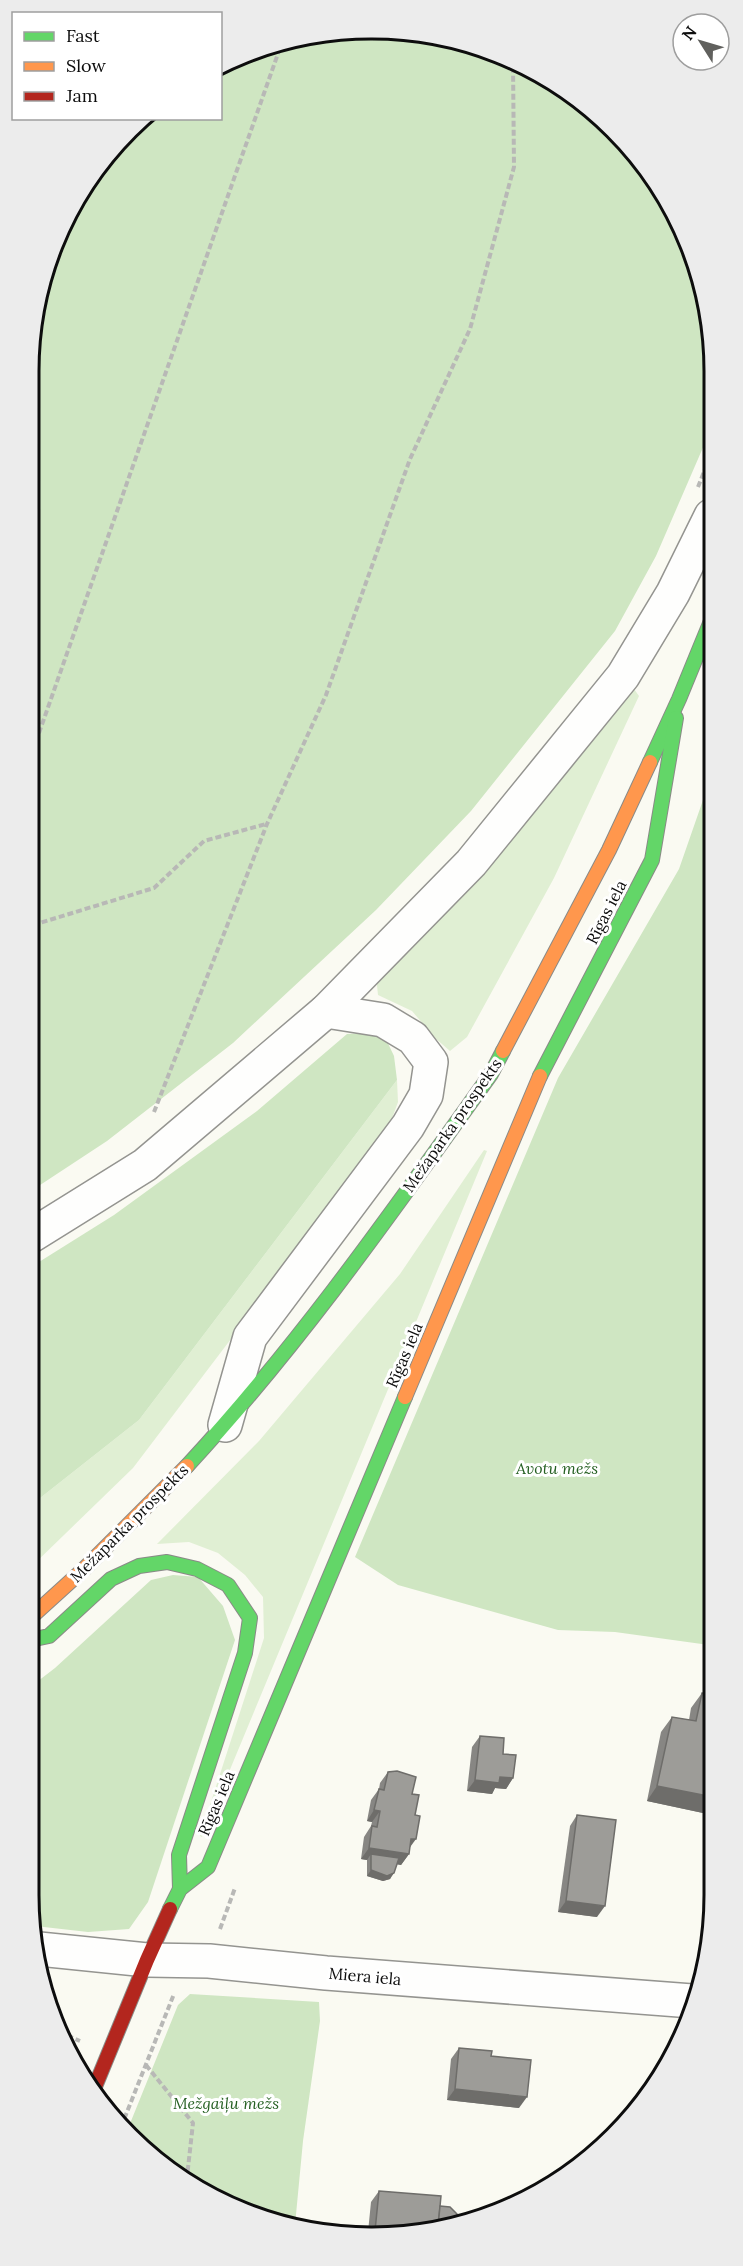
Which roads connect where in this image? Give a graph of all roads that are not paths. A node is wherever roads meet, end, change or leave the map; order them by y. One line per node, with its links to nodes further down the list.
1 (702, 506): 4 (street)
2 (704, 638): 3 (street, Rīgas iela)
3 (679, 699): 6 (street, Mežaparka prospekts); 9 (street, Rīgas iela)
4 (326, 1011): 5 (street); 6 (street, Mežaparka prospekts)
5 (39, 1231)
6 (225, 1425): 7 (street, Mežaparka prospekts)
7 (39, 1610)
8 (39, 1638): 9 (street, Mežaparka prospekts)
9 (180, 1889): 11 (street, Rīgas iela)
10 (44, 1949): 11 (street, Miera iela)
11 (147, 1960): 12 (street, Miera iela); 13 (street, Rīgas iela)
12 (686, 2001)
13 (97, 2082)

